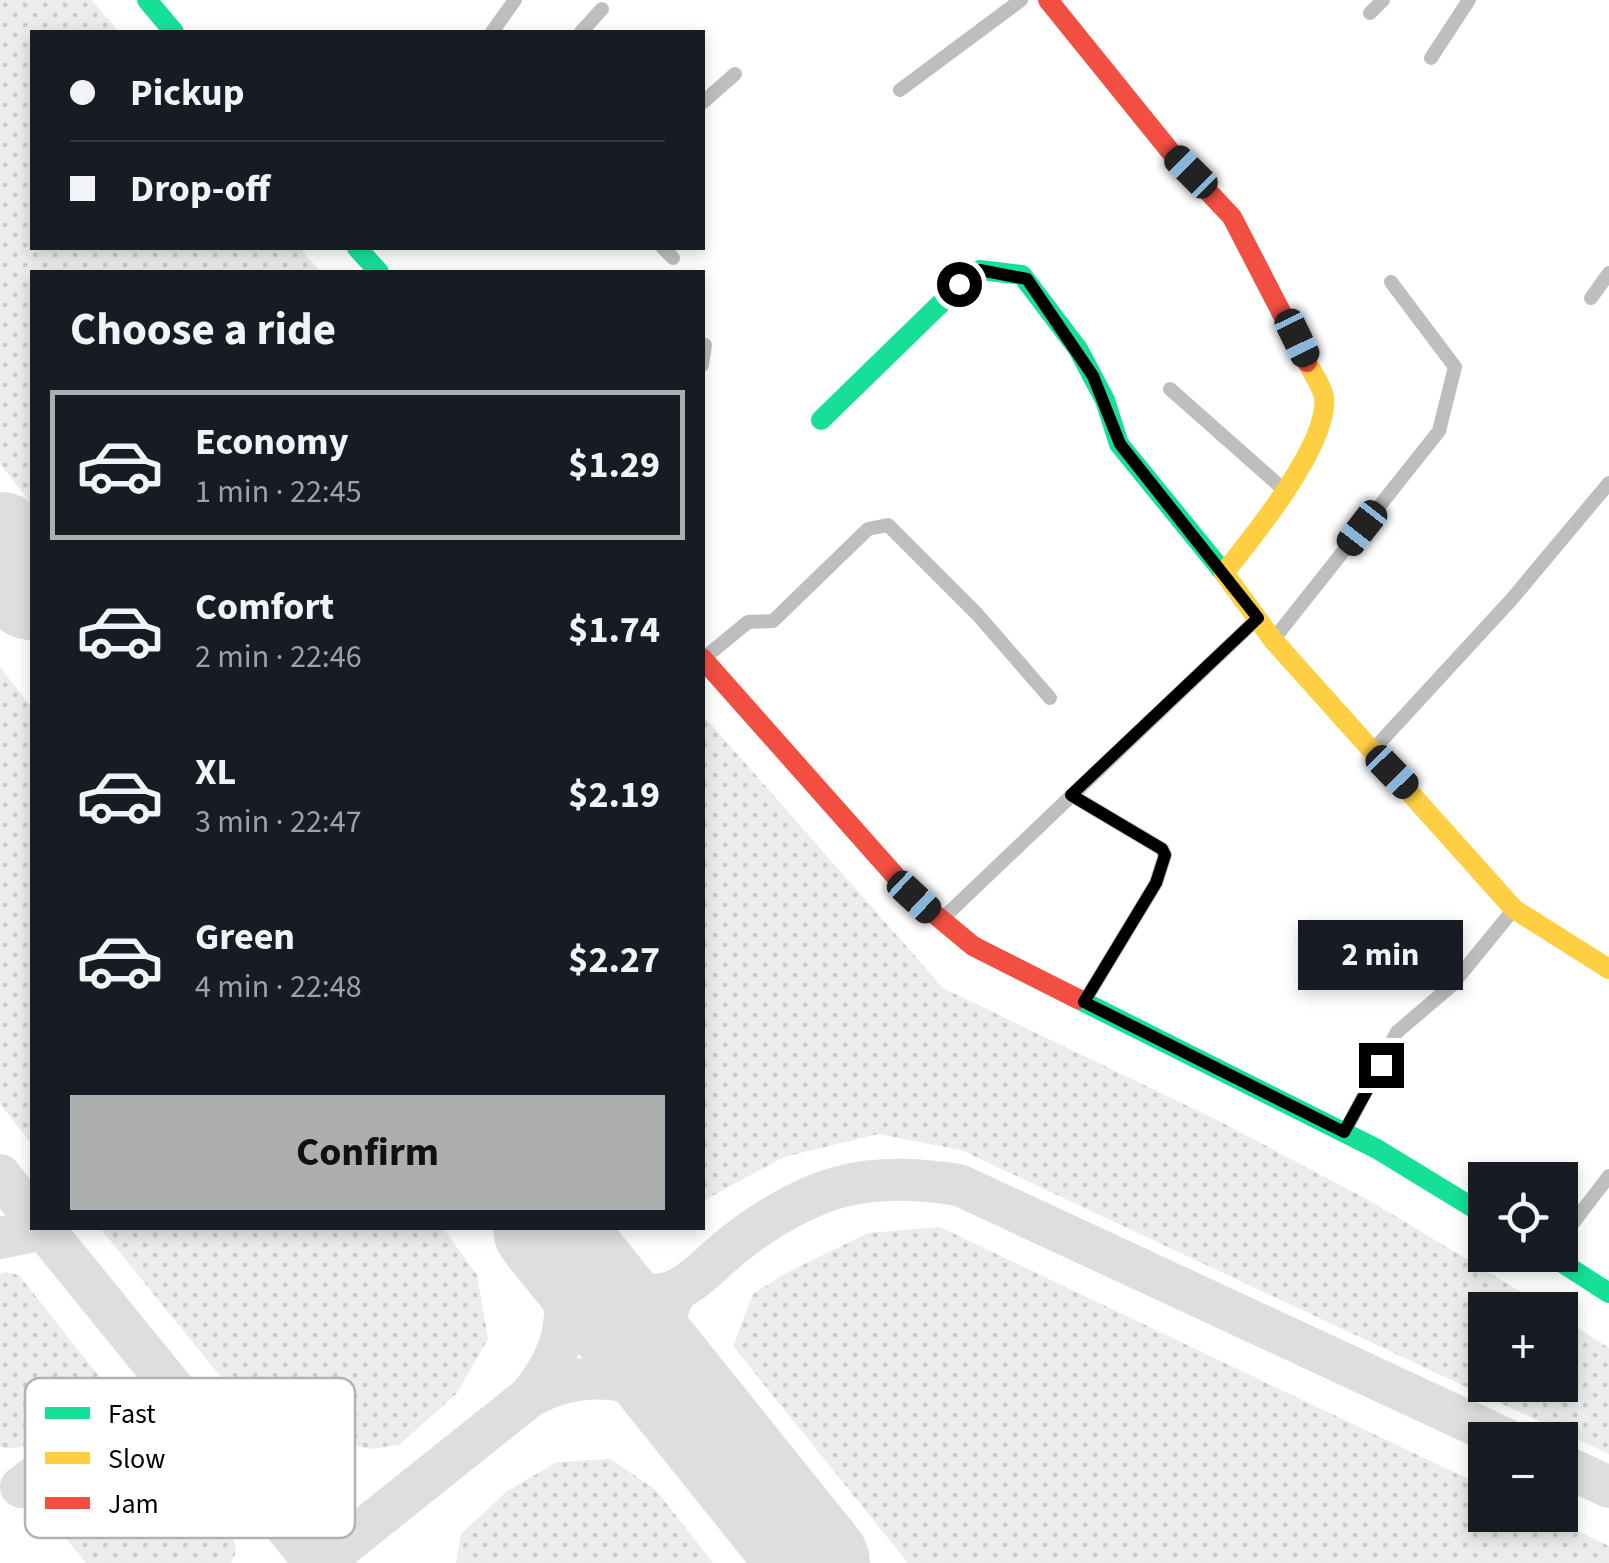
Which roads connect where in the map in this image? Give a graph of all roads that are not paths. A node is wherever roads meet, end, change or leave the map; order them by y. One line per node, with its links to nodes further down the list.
1 (146, 0): 9 (street)
2 (515, 0): 10 (street)
3 (1021, 0): 14 (street)
4 (1048, 0): 24 (street)
5 (1384, 0): 8 (street)
6 (1469, 0): 12 (street)
7 (602, 9): 11 (street)
8 (1370, 13)
9 (172, 30)
10 (493, 30)
11 (583, 30)
12 (1431, 58)
13 (734, 74): 15 (street)
14 (900, 90)
15 (705, 100)
16 (360, 250): 17 (street)
17 (377, 270)
18 (1609, 272): 20 (street)
19 (1391, 282): 27 (street)
20 (1590, 298)
21 (1170, 389): 24 (street)
22 (821, 420): 25 (street)
23 (1609, 483): 31 (street)
24 (1282, 488): 25 (street)
25 (1224, 572): 26 (street)
26 (1258, 618): 27 (street); 32 (street)
27 (1273, 640): 31 (street)
28 (705, 656): 30 (street)
29 (705, 660): 34 (street)
30 (1050, 698)
31 (1372, 751): 33 (street)
32 (1071, 795): 34 (street); 36 (street)
33 (1514, 908): 35 (street); 37 (street)
34 (940, 921): 36 (street)
35 (1609, 969)
36 (1084, 1002): 37 (street)
37 (1344, 1132): 39 (street)
38 (1609, 1176): 40 (street)
39 (1468, 1205)
40 (1578, 1216)
41 (1576, 1272): 42 (street)
42 (1609, 1294)

